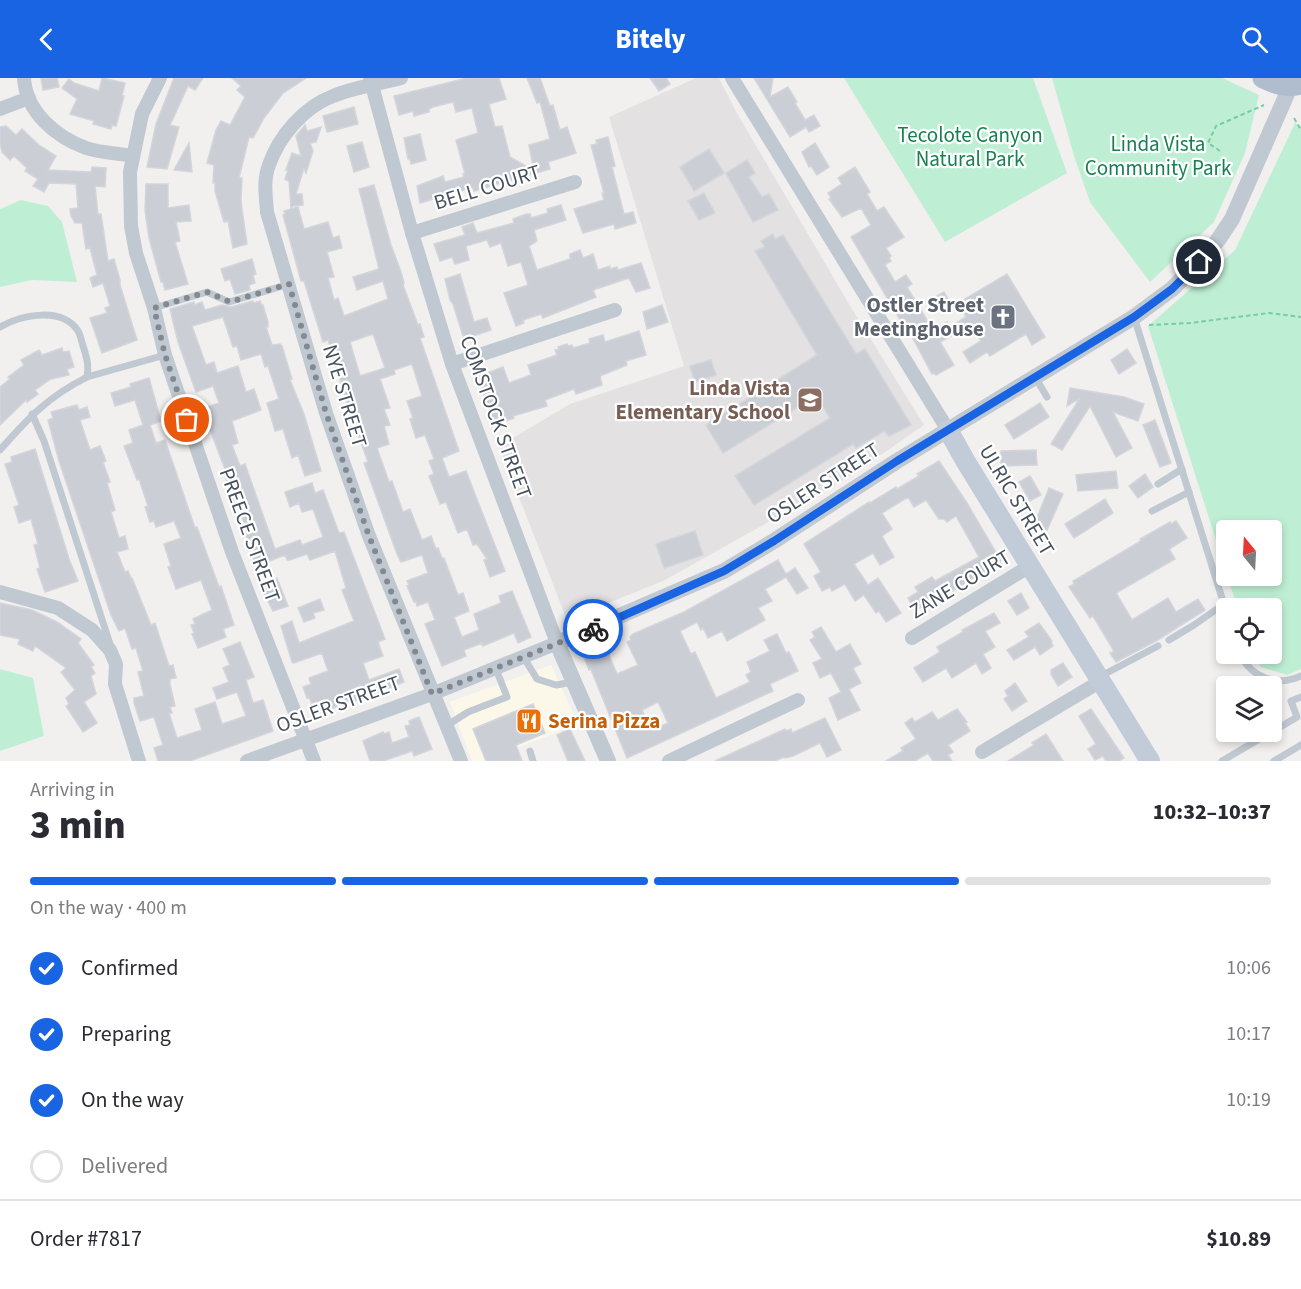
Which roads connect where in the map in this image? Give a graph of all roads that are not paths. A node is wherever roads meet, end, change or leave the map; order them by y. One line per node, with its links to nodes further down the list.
1 (24, 78): 8 (street)
2 (160, 78): 10 (street, PREECE STREET)
3 (401, 78): 6 (street, NYE STREET)
4 (732, 78): 24 (street, ULRIC STREET)
5 (1263, 78): 7 (main road)
6 (371, 82): 12 (street, COMSTOCK STREET); 13 (street, NYE STREET)
7 (1296, 94): 16 (street, OSLER STREET)
8 (29, 98): 9 (street); 10 (street)
9 (0, 109)
10 (132, 156): 14 (street, PREECE STREET)
11 (575, 182): 12 (street, BELL COURT)
12 (412, 233): 19 (street, COMSTOCK STREET)
13 (289, 284): 14 (lane); 45 (street, NYE STREET)
14 (154, 308): 18 (street, PREECE STREET)
15 (615, 310): 19 (street)
16 (1141, 321): 21 (street, OSLER STREET); 26 (lane)
17 (0, 327): 20 (lane)
18 (165, 355): 20 (lane); 50 (street, PREECE STREET)
19 (452, 364): 36 (street, COMSTOCK STREET)
20 (87, 376): 23 (lane)
21 (1035, 377): 22 (lane); 24 (street, OSLER STREET)
22 (1047, 397)
23 (32, 414): 25 (lane); 39 (lane)
24 (948, 430): 30 (main road, ULRIC STREET); 36 (street, OSLER STREET)
25 (0, 450)
26 (1182, 469): 27 (lane); 28 (lane)
27 (1158, 484)
28 (1189, 492): 29 (lane); 32 (lane)
29 (1152, 511)
30 (1030, 566): 34 (street, ZANE COURT); 43 (main road, ULRIC STREET)
31 (0, 592): 39 (street)
32 (1222, 598)
33 (1216, 610): 35 (lane)
34 (912, 638)
35 (1169, 640)
36 (557, 643): 38 (street, OSLER STREET); 44 (street, COMSTOCK STREET)
37 (1158, 645): 43 (lane)
38 (524, 658): 41 (street, OSLER STREET); 44 (lane)
39 (116, 664): 55 (street)
40 (1246, 664): 42 (lane)
41 (496, 669): 45 (street, OSLER STREET); 48 (lane)
42 (1301, 676)
43 (1100, 679): 54 (street); 62 (main road, ULRIC STREET)
44 (573, 682): 60 (street, COMSTOCK STREET)
45 (432, 694): 48 (street, NYE STREET); 50 (street, OSLER STREET)
46 (1301, 697): 49 (lane)
47 (798, 700): 61 (street)
48 (446, 726): 58 (street, NYE STREET)
49 (1282, 726)
50 (305, 740): 56 (street, OSLER STREET); 57 (street, PREECE STREET)
51 (1255, 742): 63 (lane)
52 (1301, 745): 64 (lane)
53 (530, 751): 59 (lane)
54 (982, 752)
55 (139, 761)
56 (247, 761)
57 (314, 761)
58 (460, 761)
59 (533, 761)
60 (608, 761)
61 (669, 761)
62 (1150, 761)
63 (1222, 761)
64 (1274, 761)

